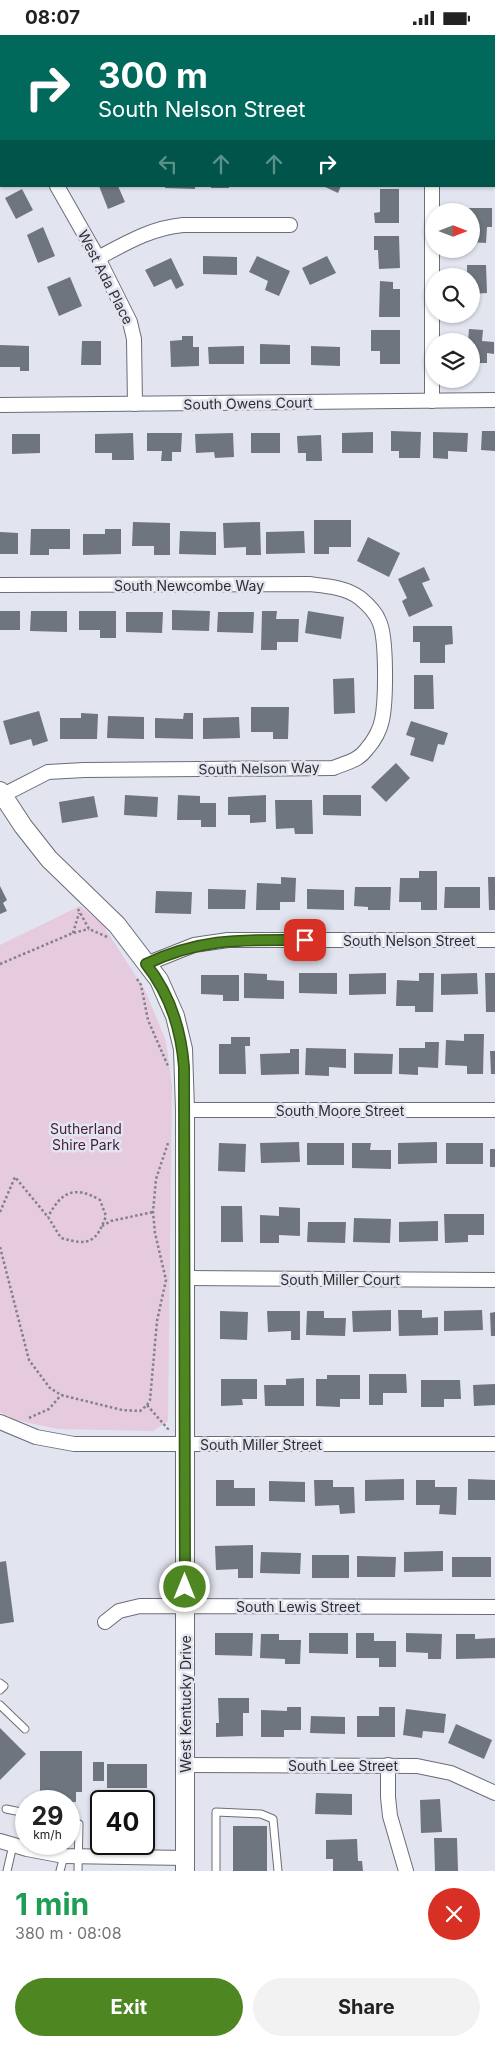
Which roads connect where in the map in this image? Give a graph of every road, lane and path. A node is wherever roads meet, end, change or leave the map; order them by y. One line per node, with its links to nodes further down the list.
1 (58, 187): 4 (street, West Ada Place)
2 (432, 187): 6 (street)
3 (290, 225): 4 (street)
4 (98, 259): 7 (street, West Ada Place)
5 (495, 400): 6 (street, South Owens Court)
6 (432, 401): 7 (street, South Owens Court)
7 (134, 404): 8 (street, South Owens Court)
8 (0, 405)
9 (0, 585): 10 (street, South Newcombe Way)
10 (370, 610): 11 (street, South Nelson Way)
11 (2, 793): 17 (street, West Kentucky Drive)
12 (79, 913): 14 (path)
13 (89, 929): 14 (path)
14 (73, 933): 16 (path)
15 (495, 940): 17 (street, South Nelson Street)
16 (0, 964)
17 (146, 964): 20 (street, West Kentucky Drive)
18 (140, 985): 19 (path)
19 (171, 1072)
20 (185, 1110): 21 (street, South Moore Street); 30 (street, West Kentucky Drive)
21 (495, 1110)
22 (171, 1136): 24 (path)
23 (0, 1212): 26 (path)
24 (153, 1213): 27 (path); 33 (path)
25 (106, 1216): 26 (path); 27 (path); 28 (path)
26 (48, 1217): 28 (path)
27 (111, 1221): 28 (path)
28 (102, 1226)
29 (0, 1247): 32 (path)
30 (186, 1278): 31 (street, South Miller Court); 36 (street, West Kentucky Drive)
31 (495, 1280)
32 (61, 1395): 33 (path); 34 (path)
33 (148, 1405): 36 (path)
34 (22, 1417)
35 (0, 1422): 36 (street, South Miller Street)
36 (176, 1444): 37 (street, South Miller Street); 38 (street, West Kentucky Drive)
37 (495, 1444)
38 (185, 1605): 39 (street, South Lewis Street); 40 (street, South Lewis Street); 45 (street, West Kentucky Drive)
39 (495, 1607)
40 (105, 1622)
41 (0, 1683): 42 (lane)
42 (0, 1690)
43 (0, 1705): 44 (lane)
44 (25, 1729)
45 (185, 1765): 46 (street, South Lee Street); 55 (street, West Kentucky Drive)
46 (388, 1765): 47 (street, South Lee Street); 60 (street)
47 (495, 1793)
48 (6, 1809): 49 (lane)
49 (15, 1811)
50 (6, 1843): 53 (street); 56 (lane)
51 (99, 1855): 54 (street)
52 (131, 1855): 55 (street)
53 (64, 1856): 54 (street); 57 (lane)
54 (78, 1864)
55 (185, 1865)
56 (7, 1871)
57 (60, 1871)
58 (216, 1871): 59 (lane)
59 (278, 1871)
60 (406, 1871)

